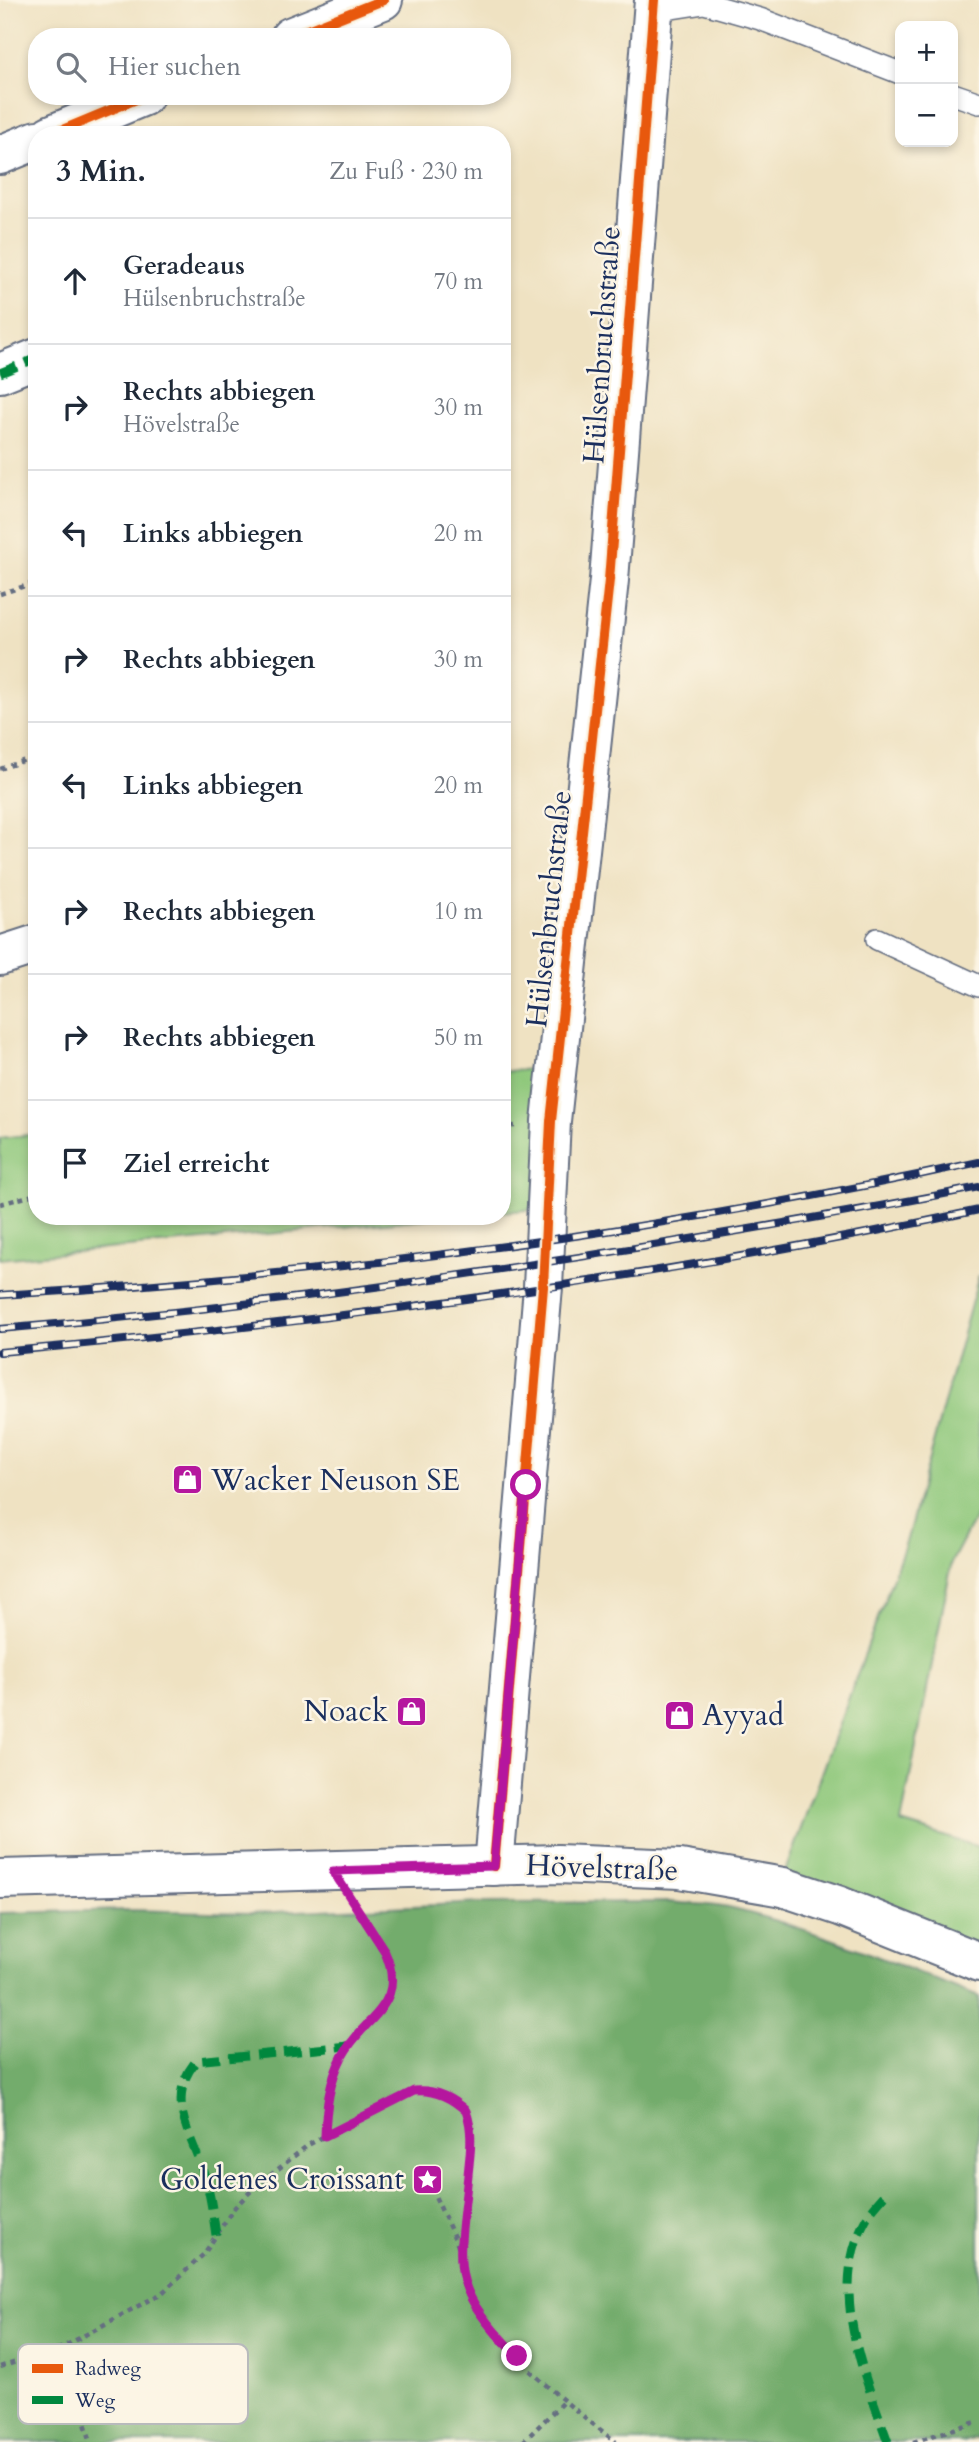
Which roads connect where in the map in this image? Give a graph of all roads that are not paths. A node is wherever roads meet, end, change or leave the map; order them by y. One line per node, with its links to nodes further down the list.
1 (383, 0): 3 (street)
2 (653, 6): 4 (lane); 17 (street, Hülsenbruchstraße)
3 (313, 28)
4 (895, 71)
5 (958, 96): 6 (lane)
6 (979, 103)
7 (122, 105): 8 (street)
8 (72, 126)
9 (28, 144): 10 (street)
10 (0, 155)
11 (28, 362): 12 (street)
12 (0, 373)
13 (877, 939): 16 (lane)
14 (28, 947): 15 (street)
15 (0, 956)
16 (979, 986)
17 (494, 1866): 18 (street, Hövelstraße); 19 (street, Hövelstraße)
18 (0, 1880)
19 (979, 1962)

